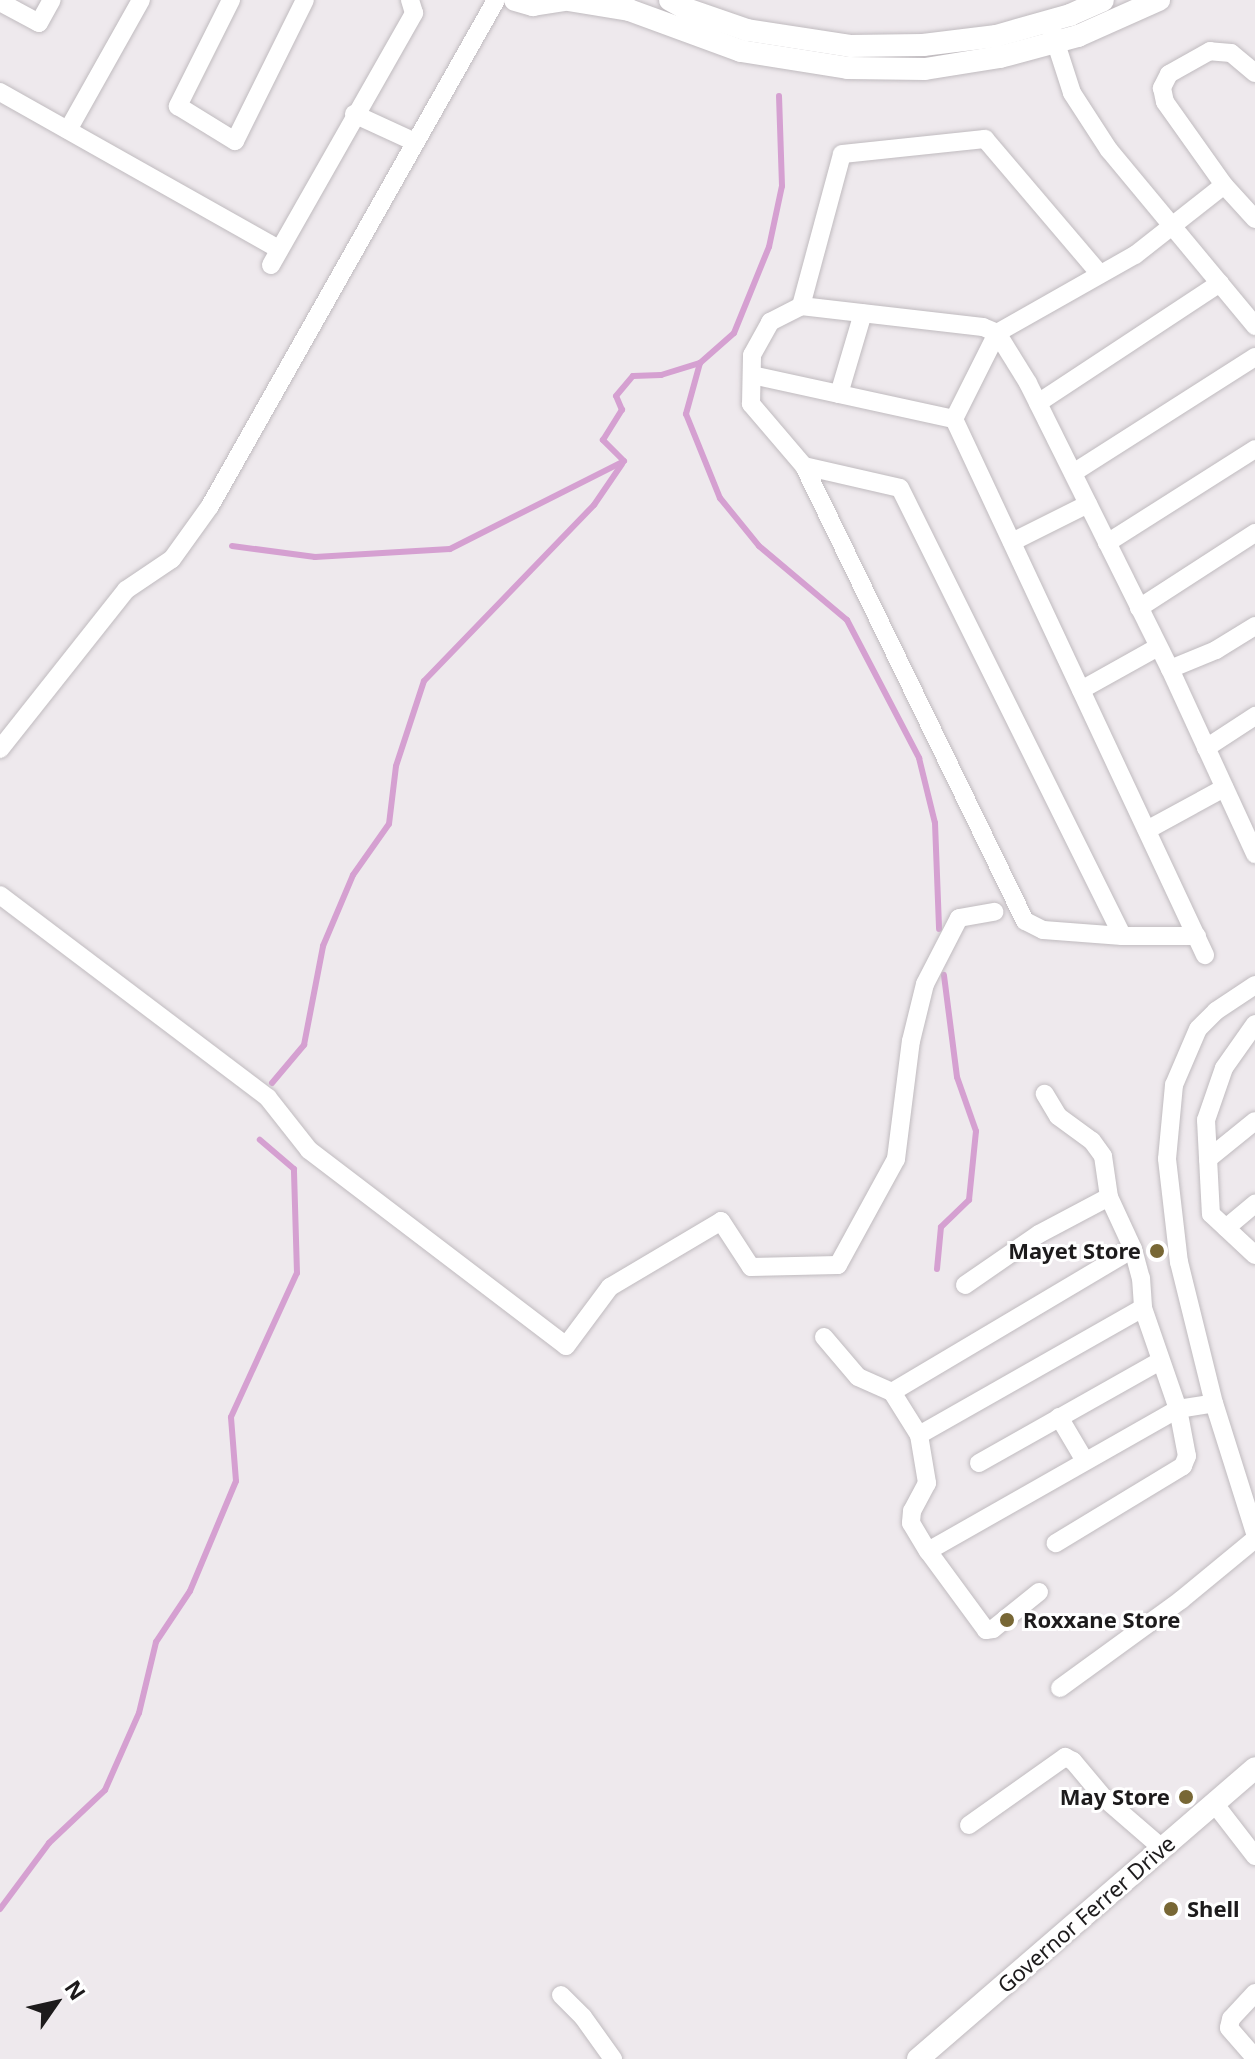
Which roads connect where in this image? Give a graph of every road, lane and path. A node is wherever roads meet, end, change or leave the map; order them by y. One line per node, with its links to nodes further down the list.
1 (52, 0): 12 (street)
2 (141, 0): 17 (street)
3 (231, 0): 4 (street)
4 (305, 0)
5 (410, 0): 16 (street)
6 (496, 0): 18 (street)
7 (515, 0): 8 (main road)
8 (566, 0): 13 (main road)
9 (670, 0): 13 (main road)
10 (1103, 0): 13 (main road)
11 (1159, 0): 13 (main road)
12 (0, 2)
13 (1052, 32): 21 (street)
14 (1255, 73): 19 (street)
15 (0, 92): 17 (street)
16 (354, 114): 17 (street); 18 (street)
17 (68, 130)
18 (415, 142): 46 (street)
19 (1224, 185): 20 (street); 21 (street)
20 (1255, 219)
21 (1172, 226): 22 (street); 23 (street)
22 (1100, 274): 24 (street); 27 (street)
23 (1220, 283): 26 (street); 31 (street)
24 (801, 306): 25 (street); 29 (street)
25 (863, 313): 27 (street); 30 (street)
26 (1255, 326)
27 (997, 333): 31 (street); 32 (street)
28 (1255, 357): 35 (street)
29 (752, 375): 30 (street); 34 (street)
30 (839, 394): 32 (street)
31 (1038, 403): 35 (street)
32 (954, 419): 38 (street)
33 (1255, 449): 39 (street)
34 (804, 466): 54 (street); 54 (street)
35 (1073, 473): 36 (street)
36 (1088, 504): 38 (street); 39 (street)
37 (1255, 533): 40 (street)
38 (1012, 542): 44 (street)
39 (1107, 543): 40 (street)
40 (1139, 608): 42 (street)
41 (1255, 626): 43 (street)
42 (1158, 647): 43 (street); 44 (street)
43 (1170, 669): 47 (street)
44 (1081, 690): 50 (street)
45 (1255, 716): 47 (street)
46 (3, 743)
47 (1206, 748): 48 (street)
48 (1224, 788): 49 (street); 50 (street)
49 (1247, 814): 51 (street)
50 (1147, 830): 55 (street)
51 (1255, 854)
52 (0, 895): 53 (street)
53 (994, 912)
54 (1122, 936): 55 (street)
55 (1197, 936): 56 (street)
56 (1205, 955)
57 (1255, 985): 72 (street)
58 (1255, 1024): 61 (street)
59 (1045, 1094): 62 (street)
60 (1255, 1121): 61 (street)
61 (1208, 1159): 64 (street)
62 (1109, 1197): 65 (street); 67 (street)
63 (1255, 1204): 64 (street)
64 (1226, 1228): 66 (street)
65 (1133, 1249): 68 (street); 71 (street)
66 (1255, 1255)
67 (965, 1285)
68 (1143, 1308): 70 (street); 75 (street)
69 (824, 1337): 71 (street)
70 (1160, 1361): 73 (street); 74 (street)
71 (892, 1392): 75 (street)
72 (1214, 1403): 73 (street); 78 (street)
73 (1178, 1409): 76 (street); 79 (street)
74 (1059, 1417): 76 (street); 77 (street)
75 (919, 1435): 80 (street)
76 (1085, 1461): 80 (street)
77 (979, 1463)
78 (1255, 1536): 82 (street)
79 (1056, 1543)
80 (928, 1551): 81 (street)
81 (1039, 1592)
82 (1060, 1688)
83 (1255, 1768): 84 (main road, Governor Ferrer Drive)
84 (1214, 1803): 86 (main road, Governor Ferrer Drive); 87 (street)
85 (969, 1825): 86 (street)
86 (1162, 1848): 92 (main road, Governor Ferrer Drive)
87 (1255, 1856)
88 (1255, 1993): 90 (street)
89 (561, 1995): 91 (street)
90 (1255, 2058)
91 (613, 2059)
92 (918, 2059)

